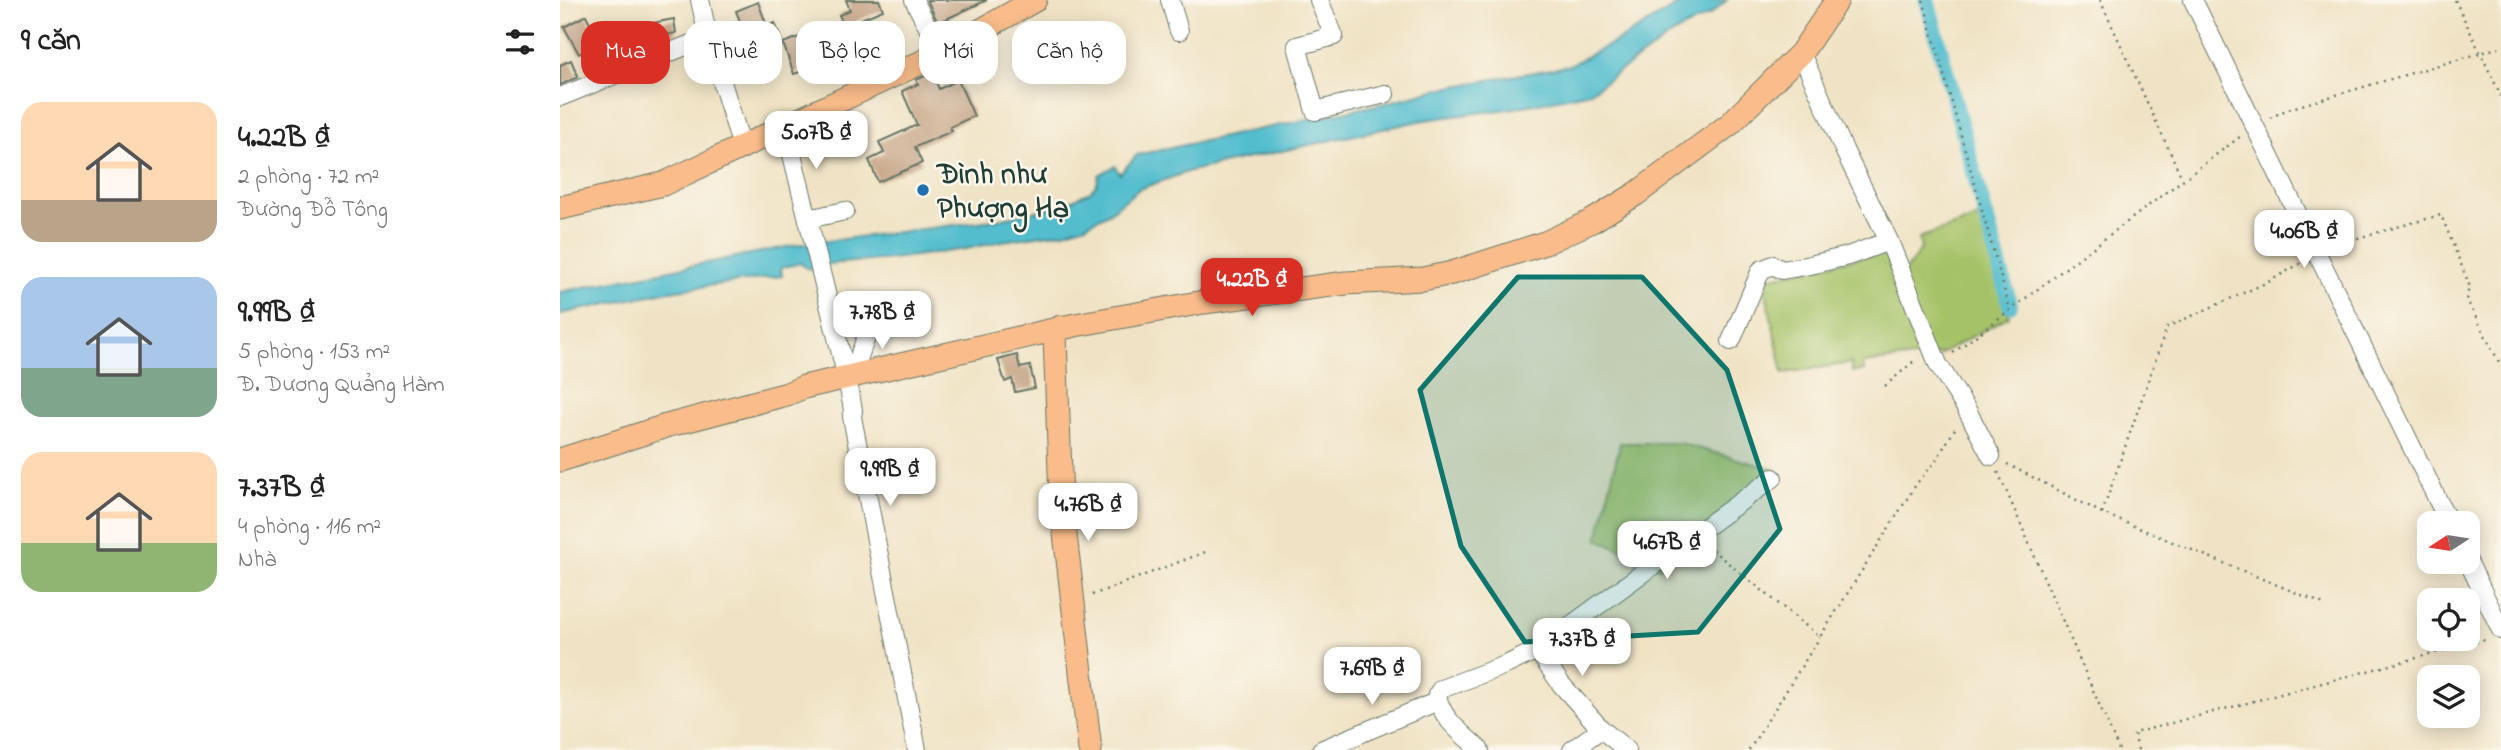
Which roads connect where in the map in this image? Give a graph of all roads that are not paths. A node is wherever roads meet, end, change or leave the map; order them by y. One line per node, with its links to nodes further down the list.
1 (914, 0): 9 (street)
2 (1035, 0): 10 (main road)
3 (1170, 0): 11 (street)
4 (1319, 0): 16 (street)
5 (1837, 0): 13 (main road)
6 (2193, 0): 31 (street)
7 (702, 1): 8 (street)
8 (705, 21)
9 (925, 21)
10 (998, 21)
11 (1180, 31)
12 (684, 47): 17 (street)
13 (1801, 53): 23 (street); 25 (main road)
14 (919, 63): 18 (main road)
15 (723, 84): 19 (street)
16 (1385, 94)
17 (560, 97)
18 (785, 126): 19 (main road); 22 (street)
19 (742, 147): 20 (main road)
20 (560, 208)
21 (845, 211): 22 (street)
22 (809, 223): 27 (street)
23 (1889, 241): 26 (street); 28 (street)
24 (874, 314): 27 (street)
25 (1061, 327): 27 (main road); 38 (main road)
26 (1731, 341)
27 (850, 377): 29 (main road); 37 (street)
28 (1991, 456)
29 (560, 460)
30 (1773, 478): 34 (street)
31 (2443, 511)
32 (2473, 574): 33 (street)
33 (2494, 635)
34 (1536, 650): 35 (street); 36 (street)
35 (1438, 701): 39 (street); 40 (street)
36 (1601, 729): 41 (street); 42 (street)
37 (917, 750)
38 (1090, 750)
39 (1321, 750)
40 (1480, 750)
41 (1572, 750)
42 (1627, 750)

